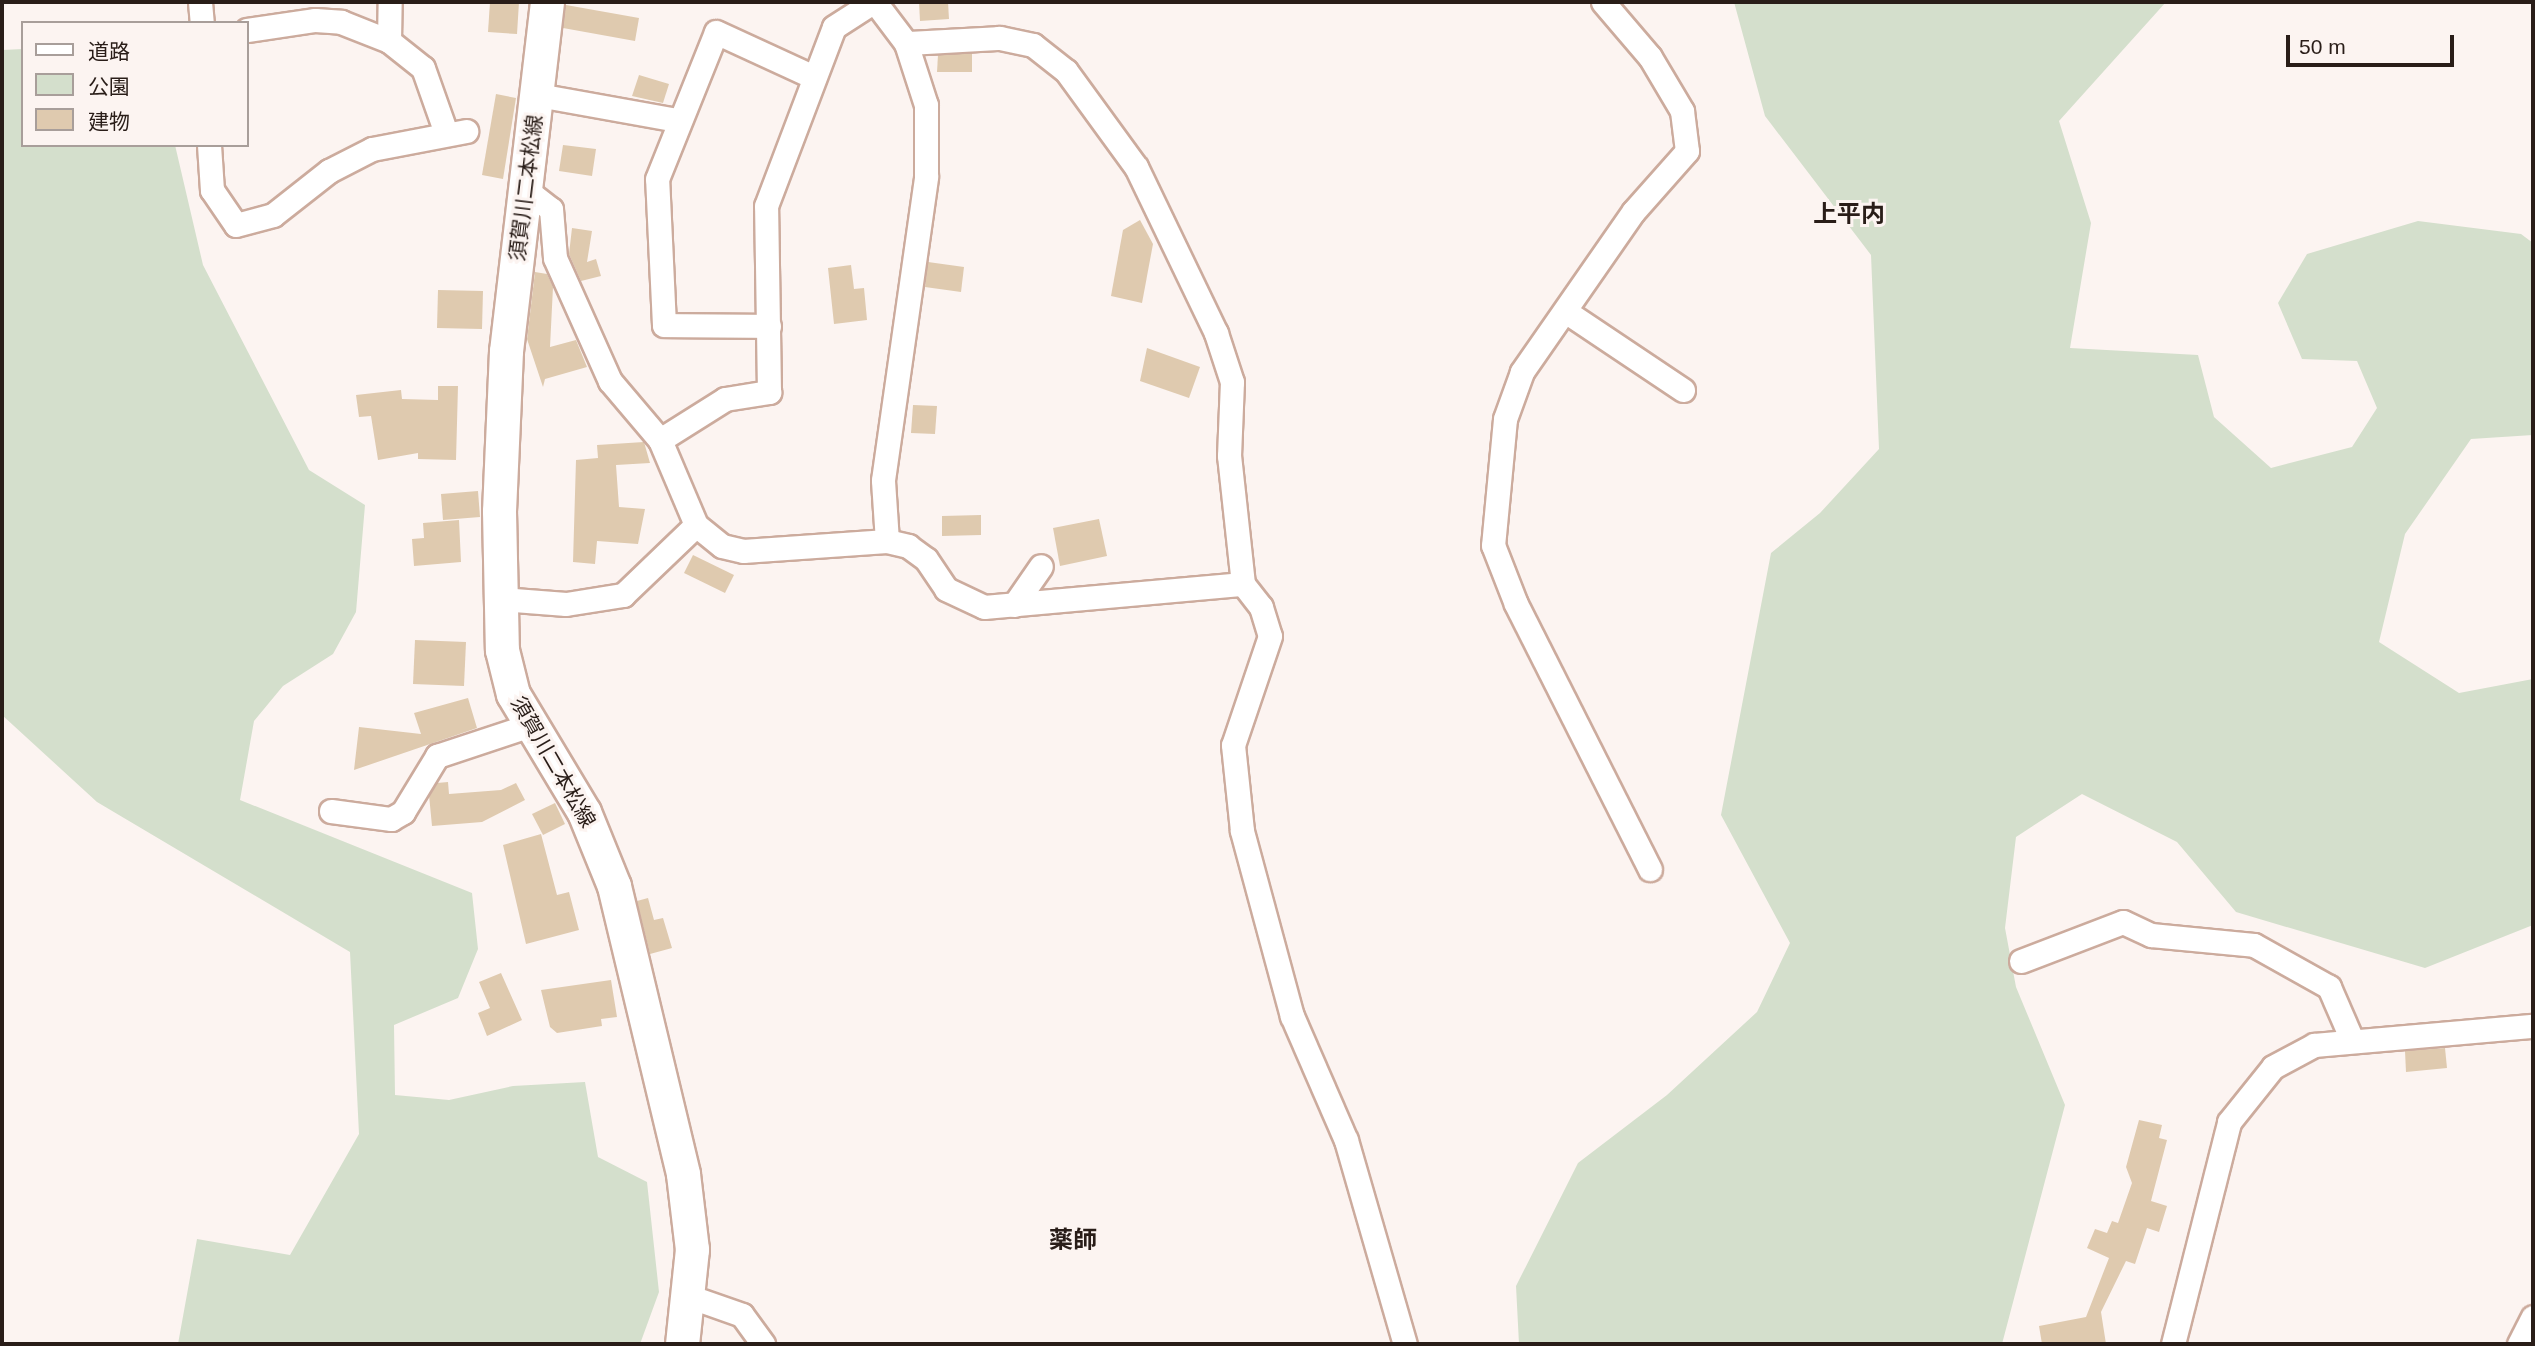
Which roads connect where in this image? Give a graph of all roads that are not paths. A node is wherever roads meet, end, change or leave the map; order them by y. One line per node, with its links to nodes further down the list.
1 (200, 2): 6 (street)
2 (390, 2): 8 (street)
3 (547, 2): 11 (main road, 須賀川二本松線)
4 (874, 2): 9 (street); 10 (street)
5 (1603, 2): 15 (street)
6 (202, 21)
7 (248, 30): 8 (street)
8 (389, 41): 13 (street)
9 (906, 43): 20 (street); 22 (street)
10 (814, 77): 12 (street); 16 (street)
11 (538, 95): 12 (street); 14 (main road, 須賀川二本松線)
12 (677, 120): 16 (street)
13 (209, 147)
14 (525, 189): 18 (street); 23 (main road, 須賀川二本松線)
15 (1565, 311): 17 (street); 27 (street)
16 (769, 326): 18 (street)
17 (1683, 390)
18 (660, 440): 19 (street)
19 (696, 525): 20 (street); 23 (street)
20 (887, 541): 24 (street)
21 (1041, 566): 24 (street)
22 (1243, 584): 24 (street); 35 (street)
23 (501, 599): 25 (main road, 須賀川二本松線)
24 (1014, 605)
25 (531, 725): 26 (street); 31 (main road, 須賀川二本松線)
26 (331, 811)
27 (1650, 869)
28 (2021, 961): 30 (street)
29 (2533, 1026): 30 (street)
30 (2352, 1040): 36 (street)
31 (691, 1297): 33 (main road, 須賀川二本松線); 34 (street)
32 (2533, 1317): 37 (street)
33 (682, 1344)
34 (763, 1344)
35 (1405, 1344)
36 (2173, 1344)
37 (2519, 1344)

